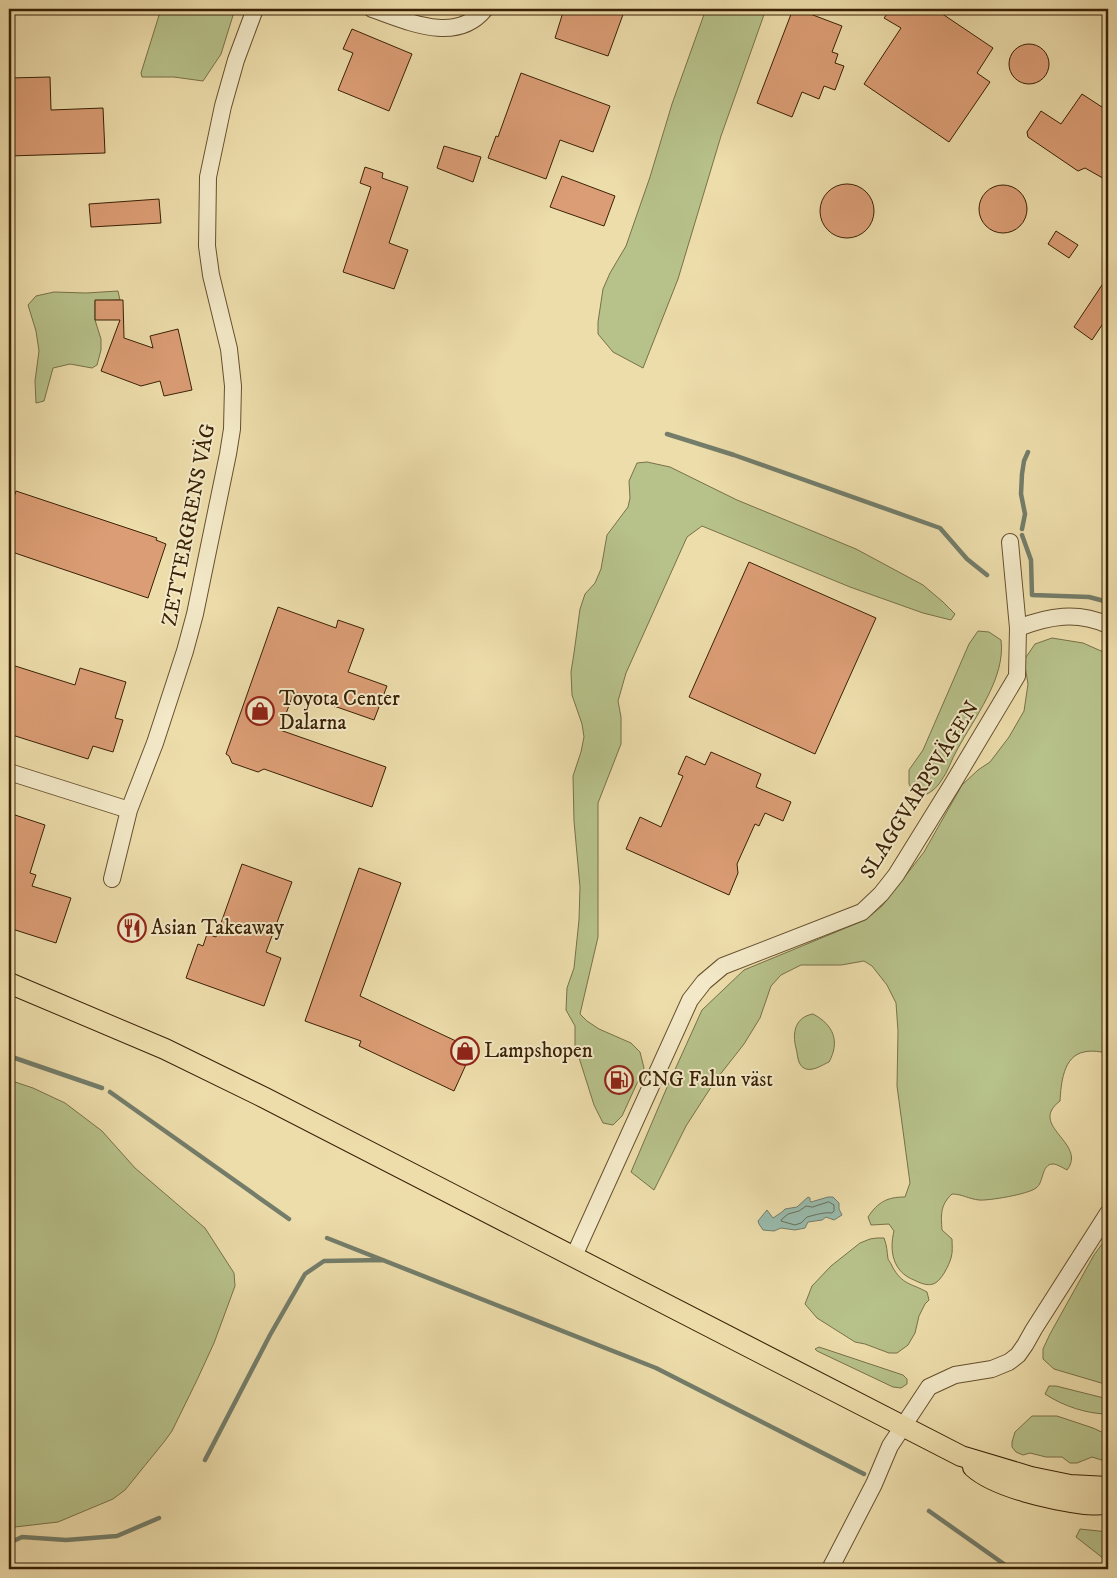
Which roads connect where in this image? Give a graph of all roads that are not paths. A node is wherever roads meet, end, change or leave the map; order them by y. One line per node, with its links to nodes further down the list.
1 (254, 9): 8 (street, ZETTERGRENS VÄG)
2 (372, 9): 3 (street)
3 (486, 9)
4 (1010, 542): 6 (street, SLAGGVARPSVÄGEN)
5 (1108, 625): 6 (street)
6 (1018, 628): 14 (street, SLAGGVARPSVÄGEN)
7 (9, 772): 8 (street)
8 (129, 810): 9 (street, ZETTERGRENS VÄG)
9 (112, 880)
10 (9, 983): 12 (main road)
11 (9, 988): 12 (main road)
12 (47, 999): 14 (main road)
13 (1108, 1213): 15 (street)
14 (574, 1256): 15 (main road)
15 (904, 1426): 16 (main road); 19 (street)
16 (961, 1456): 17 (main road); 18 (main road)
17 (1108, 1487)
18 (1108, 1504)
19 (830, 1569)

